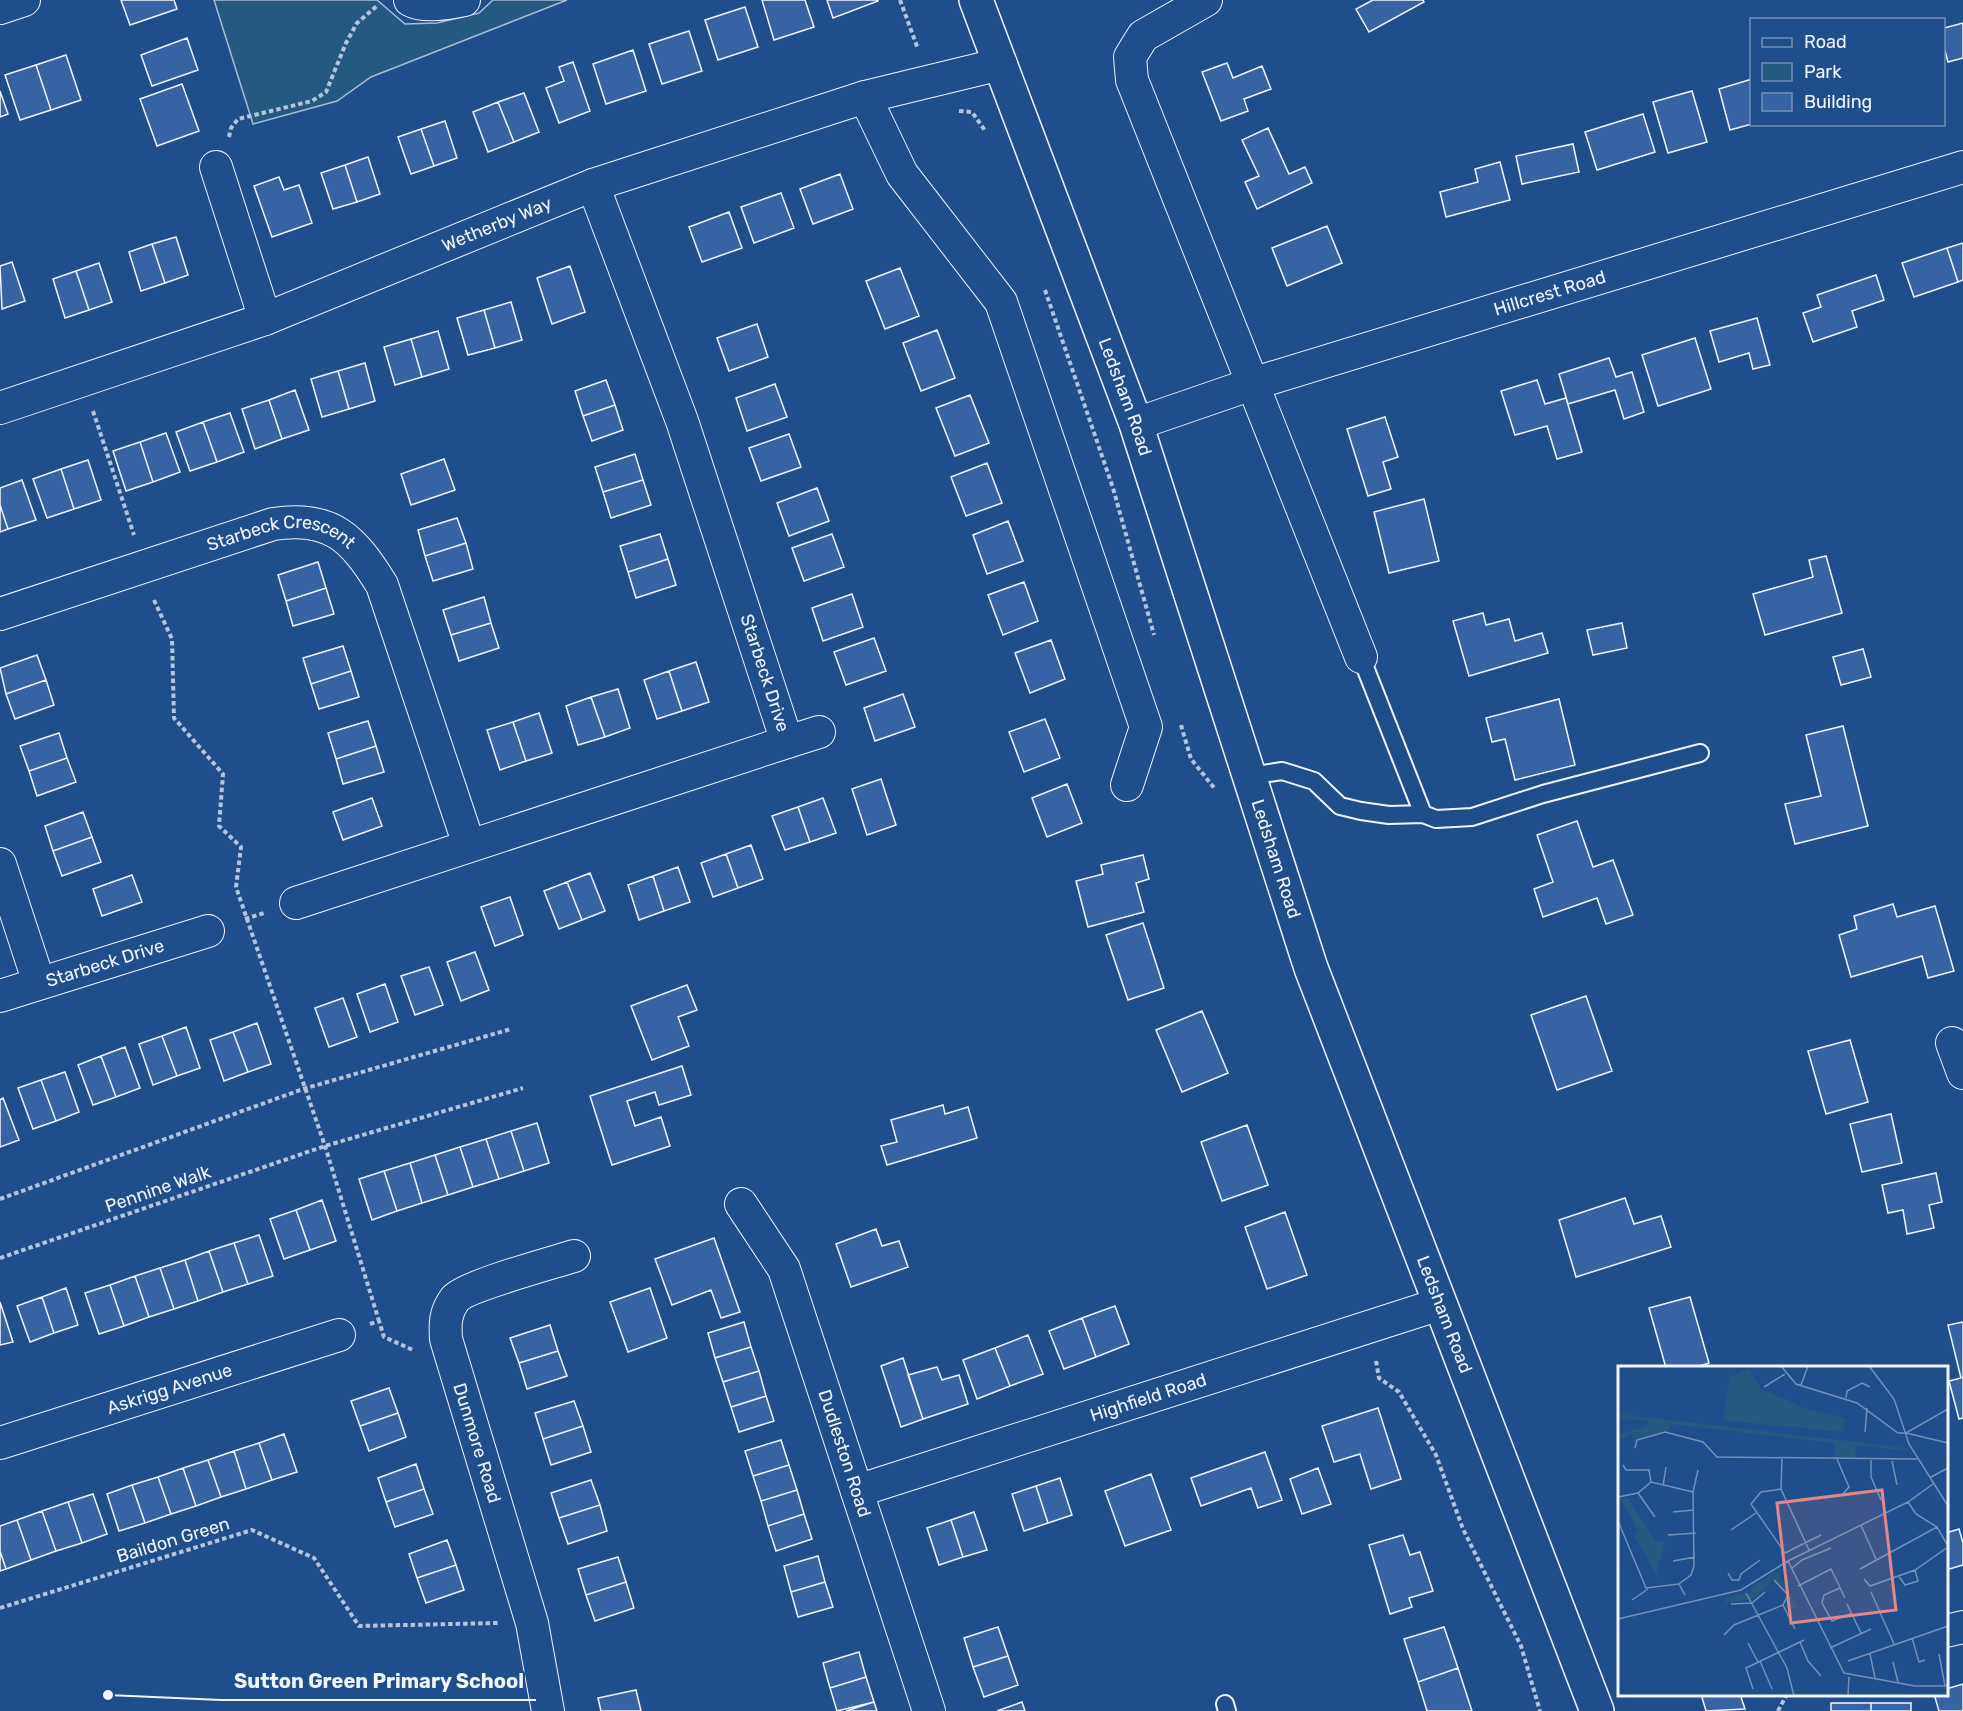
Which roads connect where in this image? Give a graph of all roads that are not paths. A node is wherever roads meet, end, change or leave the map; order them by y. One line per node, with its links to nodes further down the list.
1 (410, 0): 2 (street)
2 (464, 0)
3 (976, 0): 5 (main road, Ledsham Road)
4 (1206, 0): 11 (street)
5 (1001, 64): 6 (street, Wetherby Way); 13 (main road, Ledsham Road)
6 (865, 97): 9 (street, Wetherby Way); 20 (street)
7 (1963, 166): 11 (street, Hillcrest Road)
8 (216, 167): 10 (street)
9 (593, 185): 10 (street, Wetherby Way); 17 (street, Starbeck Drive)
10 (265, 319): 12 (street, Wetherby Way)
11 (1255, 383): 13 (street, Hillcrest Road); 15 (street)
12 (0, 408)
13 (1136, 424): 19 (main road, Ledsham Road)
14 (0, 614): 22 (street, Starbeck Crescent)
15 (1361, 657): 21 (lane)
16 (819, 732): 17 (street)
17 (787, 742): 22 (street, Starbeck Drive)
18 (1700, 753): 21 (lane)
19 (1249, 776): 21 (lane); 32 (main road, Ledsham Road)
20 (1127, 785)
21 (1423, 814)
22 (469, 845): 24 (street, Starbeck Drive)
23 (0, 864): 26 (street)
24 (296, 903)
25 (208, 931): 26 (street, Starbeck Drive)
26 (39, 984): 27 (street, Starbeck Drive)
27 (0, 996)
28 (1952, 1043): 29 (street)
29 (1963, 1073)
30 (741, 1204): 35 (street, Dudleston Road)
31 (574, 1256): 38 (street, Dunmore Road)
32 (1440, 1304): 35 (street, Highfield Road); 40 (main road, Ledsham Road)
33 (339, 1335): 34 (street, Askrigg Avenue)
34 (0, 1443)
35 (857, 1491): 39 (street, Dudleston Road)
36 (1963, 1627): 37 (street)
37 (1948, 1631)
38 (548, 1711)
39 (930, 1711)
40 (1597, 1711)

